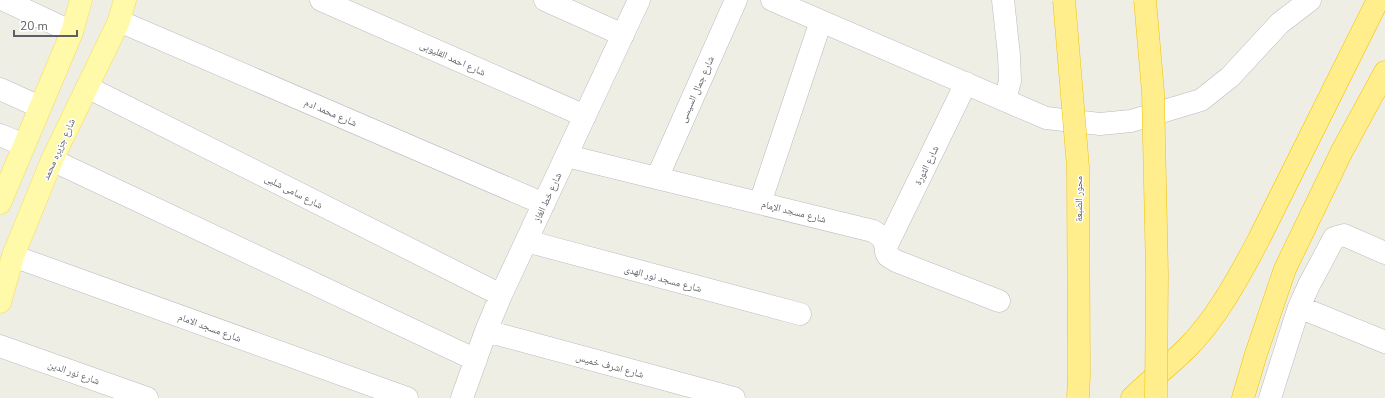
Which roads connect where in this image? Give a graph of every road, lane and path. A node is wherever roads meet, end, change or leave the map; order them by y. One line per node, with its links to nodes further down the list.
1 (4, 0): 16 (street)
2 (82, 0): 16 (main road)
3 (125, 0): 14 (main road, شارع جزيره محمد)
4 (321, 0): 24 (street, شارع احمد القليوبى)
5 (545, 0): 17 (street)
6 (639, 0): 17 (street, شارع خط الغاز)
7 (736, 0): 29 (street, شارع جمال السيسى)
8 (772, 0): 15 (street)
9 (1003, 0): 22 (street)
10 (1064, 0): 51 (highway, محور الضبعة, bridge)
11 (1145, 0): 53 (highway, bridge)
12 (1310, 0): 22 (street)
13 (1378, 0): 52 (highway)
14 (119, 21): 20 (main road, شارع جزيره محمد); 32 (street, شارع محمد ادم)
15 (821, 21): 19 (street); 31 (street)
16 (72, 32): 23 (main road)
17 (623, 34): 24 (street, شارع خط الغاز)
18 (1385, 72): 54 (highway)
19 (966, 83): 22 (street); 34 (street, شارع الثورة)
20 (87, 87): 28 (main road, شارع جزيره محمد); 37 (street, شارع سامى شلبى)
21 (0, 89): 23 (street)
22 (1005, 100)
23 (40, 107): 26 (main road)
24 (585, 116): 27 (street, شارع خط الغاز)
25 (0, 134): 26 (street)
26 (24, 146): 30 (main road)
27 (567, 156): 29 (street, شارع مسجد الإمام); 32 (street, شارع خط الغاز)
28 (52, 160): 36 (main road, شارع جزيره محمد); 45 (street)
29 (657, 178): 31 (street, شارع مسجد الإمام)
30 (2, 190)
31 (760, 203): 34 (street, شارع مسجد الإمام)
32 (544, 204): 33 (street, شارع خط الغاز)
33 (526, 241): 37 (street, شارع خط الغاز); 41 (street, شارع مسجد نور الهدى)
34 (886, 247): 38 (street, شارع مسجد الإمام)
35 (1385, 253): 40 (street)
36 (13, 256): 39 (main road, شارع جزيره محمد); 48 (street, شارع مسجد الامام)
37 (502, 295): 42 (street, شارع خط الغاز)
38 (999, 301)
39 (0, 302)
40 (1299, 307): 43 (street); 55 (street)
41 (800, 314)
42 (486, 332): 45 (street, شارع خط الغاز); 50 (street, شارع اشرف خميس)
43 (1385, 342)
44 (0, 346): 46 (street, شارع نور الدين)
45 (476, 360): 49 (street, شارع خط الغاز)
46 (112, 392): 47 (street, شارع نور الدين)
47 (147, 398)
48 (407, 398)
49 (462, 398)
50 (734, 398)
51 (1078, 398)
52 (1132, 398)
53 (1156, 398)
54 (1243, 398)
55 (1270, 398)

